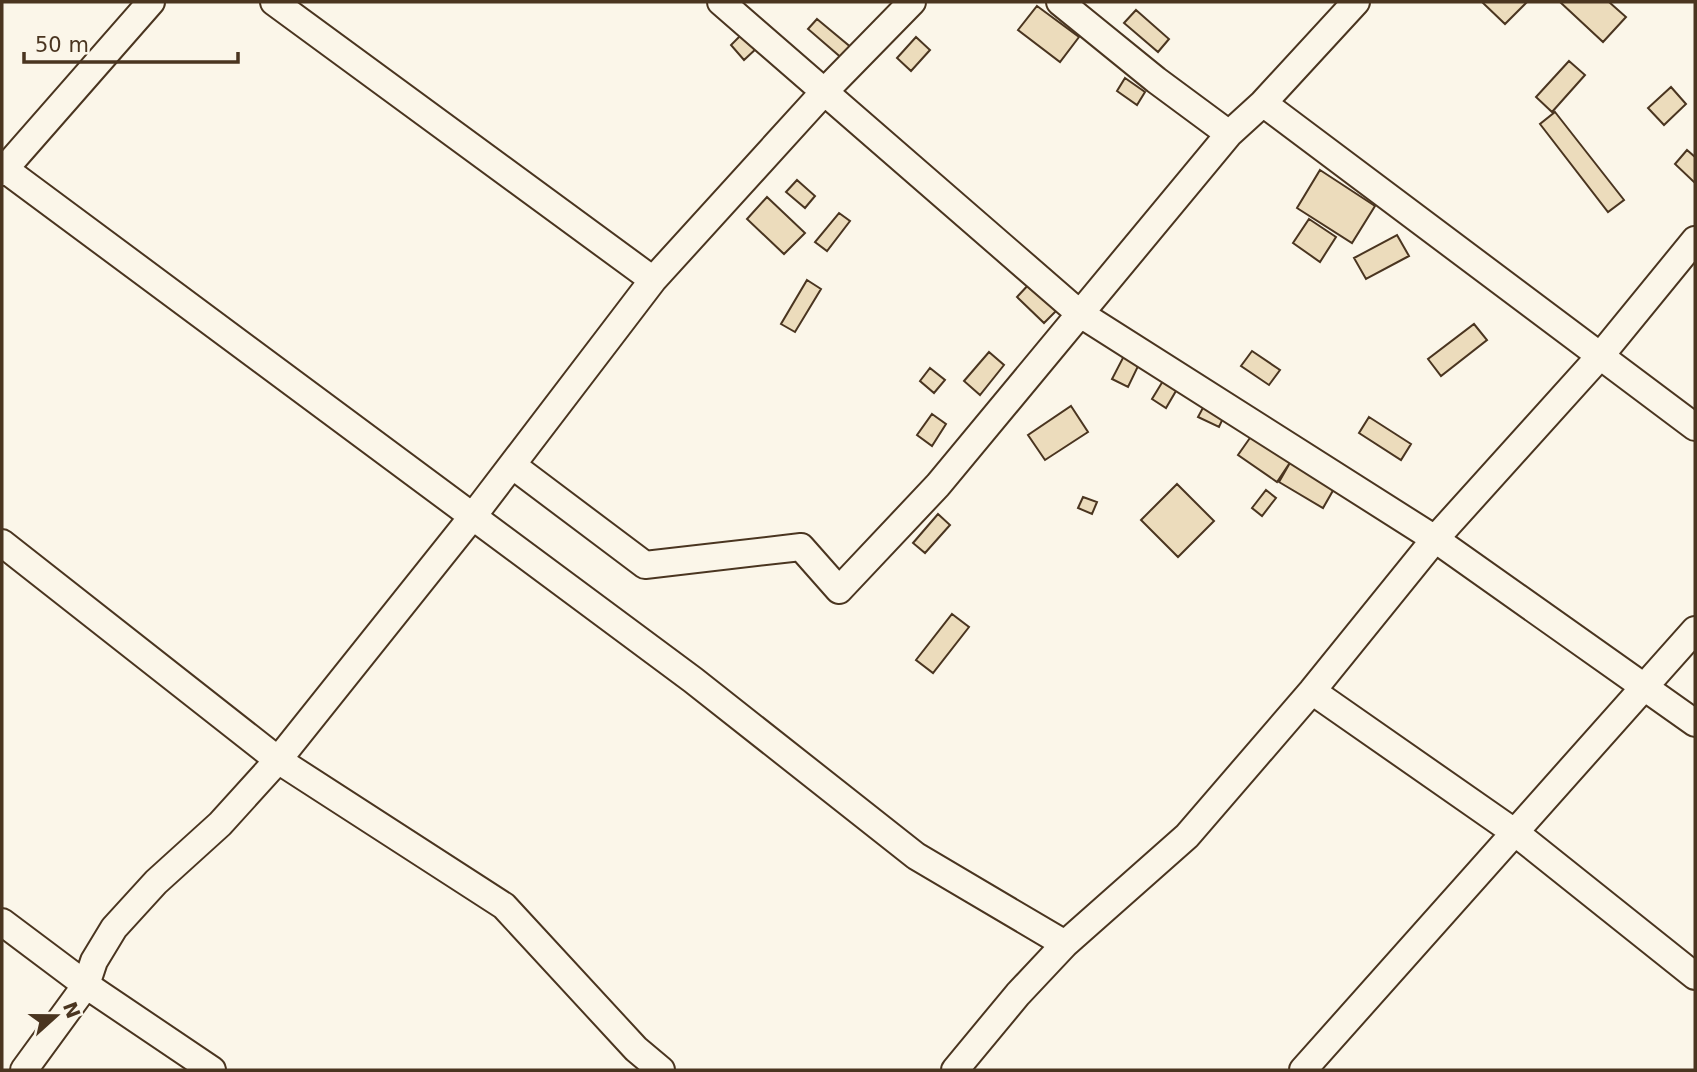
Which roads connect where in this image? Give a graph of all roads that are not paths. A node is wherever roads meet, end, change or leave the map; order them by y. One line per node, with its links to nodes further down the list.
1 (151, 2): 10 (street)
2 (274, 2): 12 (street)
3 (721, 2): 7 (street)
4 (912, 2): 7 (street)
5 (1060, 2): 9 (street)
6 (1356, 2): 8 (street)
7 (824, 92): 12 (street); 13 (street)
8 (1263, 103): 9 (street); 14 (street)
9 (1229, 134): 13 (street)
10 (3, 169): 17 (street)
11 (1695, 240): 14 (street)
12 (653, 280): 16 (street)
13 (1079, 313): 16 (street); 18 (street)
14 (1601, 355): 15 (street); 18 (street)
15 (1695, 427)
16 (512, 465): 17 (street)
17 (473, 516): 24 (street); 27 (street)
18 (1435, 539): 21 (street); 22 (street)
19 (2, 543): 24 (street)
20 (1695, 630): 21 (street)
21 (1645, 686): 23 (street); 25 (street)
22 (1312, 691): 25 (street); 27 (street)
23 (1695, 723)
24 (278, 760): 29 (street); 32 (street)
25 (1517, 834): 28 (street); 34 (street)
26 (2, 922): 29 (street)
27 (1065, 944): 33 (street)
28 (1695, 976)
29 (86, 985): 30 (street); 31 (street)
30 (24, 1070)
31 (212, 1070)
32 (661, 1070)
33 (955, 1070)
34 (1303, 1070)

